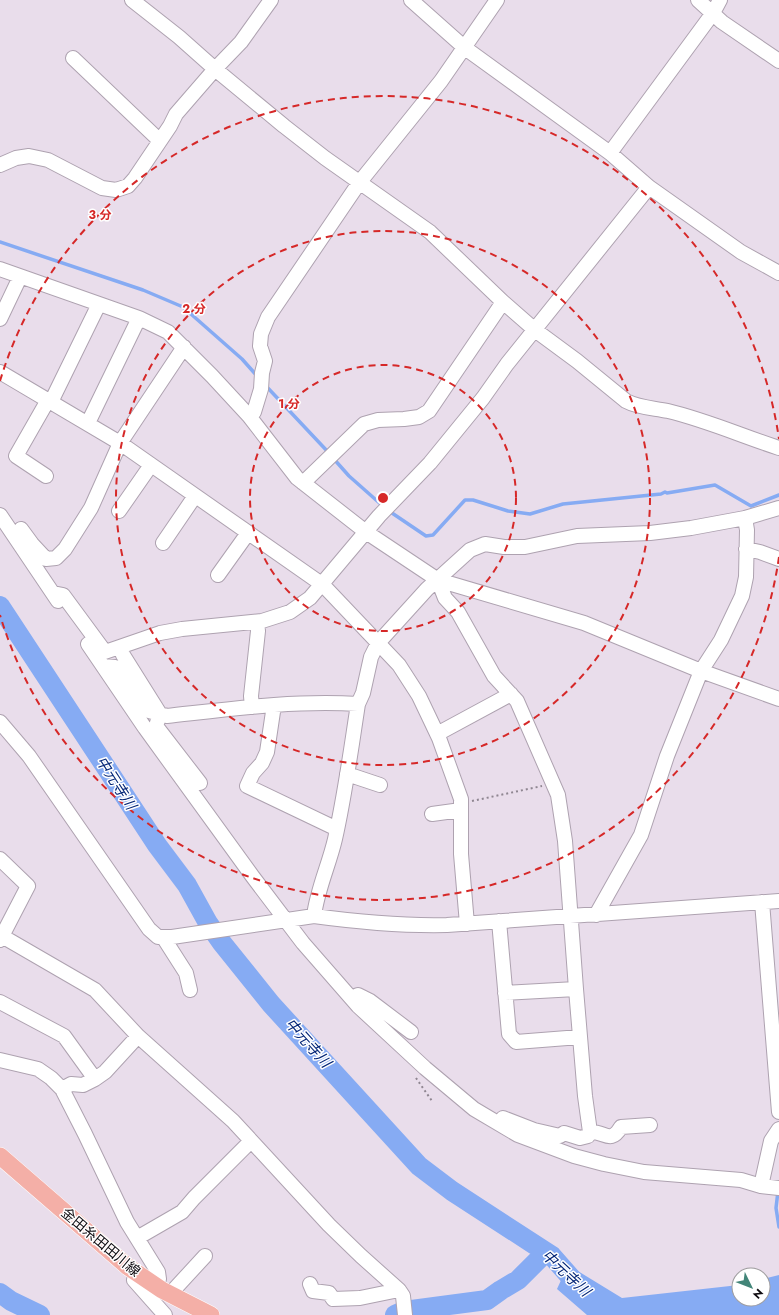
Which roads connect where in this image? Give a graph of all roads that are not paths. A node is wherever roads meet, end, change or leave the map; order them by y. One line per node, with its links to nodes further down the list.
1 (132, 0): 11 (street)
2 (272, 0): 11 (street)
3 (411, 0): 8 (street)
4 (497, 0): 8 (street)
5 (698, 0): 7 (street)
6 (720, 0): 7 (street)
7 (713, 13): 10 (street); 13 (street)
8 (465, 48): 13 (street); 15 (street)
9 (73, 58): 12 (street)
10 (779, 61)
11 (215, 70): 12 (street); 15 (street)
12 (160, 140): 14 (street)
13 (610, 153): 16 (street)
14 (0, 165)
15 (359, 183): 20 (street); 28 (street)
16 (649, 187): 18 (street); 24 (street)
17 (0, 269): 19 (street)
18 (779, 273)
19 (20, 277): 21 (street); 23 (street)
20 (503, 302): 24 (street); 34 (street)
21 (100, 304): 22 (street); 27 (street)
22 (139, 318): 25 (street); 29 (street)
23 (0, 319)
24 (535, 330): 31 (street); 40 (street)
25 (184, 348): 28 (street); 30 (street)
26 (0, 372): 27 (street)
27 (50, 401): 29 (street); 33 (street)
28 (249, 416): 34 (street)
29 (88, 423): 30 (street)
30 (120, 443): 32 (street); 38 (street)
31 (779, 448)
32 (151, 465): 35 (street); 37 (street)
33 (46, 476)
34 (303, 483): 40 (street)
35 (195, 496): 41 (street); 42 (street)
36 (779, 508): 39 (street)
37 (119, 511)
38 (2, 518): 48 (street)
39 (745, 518): 43 (street); 46 (street)
40 (366, 532): 46 (street); 47 (street)
41 (248, 533): 45 (street); 47 (street)
42 (163, 543)
43 (746, 549): 44 (street); 53 (street)
44 (779, 559)
45 (218, 575)
46 (438, 580): 50 (street); 53 (street); 54 (street)
47 (323, 585): 49 (street); 50 (street)
48 (53, 593): 51 (street); 52 (street)
49 (257, 622): 51 (street); 58 (street)
50 (378, 643): 56 (street); 61 (street)
51 (120, 647): 59 (street)
52 (103, 666): 59 (street); 74 (street)
53 (701, 671): 55 (street); 71 (street)
54 (511, 694): 61 (street); 73 (street)
55 (779, 699)
56 (358, 704): 57 (street); 62 (street)
57 (274, 705): 58 (street); 67 (street)
58 (252, 707): 59 (street)
59 (160, 714): 63 (street)
60 (0, 722): 78 (street)
61 (437, 734): 65 (street)
62 (347, 774): 64 (street); 67 (street)
63 (200, 783)
64 (380, 785)
65 (461, 807): 66 (street); 76 (street)
66 (432, 814)
67 (337, 829): 72 (street)
68 (0, 859): 77 (street)
69 (779, 901): 70 (street)
70 (762, 902): 71 (street); 90 (street)
71 (596, 915): 73 (street)
72 (314, 916): 74 (street); 76 (street)
73 (570, 916): 75 (street); 79 (street)
74 (282, 921): 78 (street); 82 (street)
75 (499, 921): 76 (street); 81 (street)
76 (467, 924)
77 (1, 937): 85 (street)
78 (167, 937): 80 (street)
79 (576, 989): 81 (street); 86 (street)
80 (190, 990)
81 (505, 993): 86 (street)
82 (352, 998): 84 (street); 91 (street)
83 (0, 1002): 88 (street)
84 (411, 1032)
85 (138, 1036): 88 (street); 96 (street)
86 (580, 1037): 94 (street)
87 (0, 1060): 89 (street)
88 (95, 1079): 89 (street)
89 (62, 1089): 101 (street)
90 (779, 1112)
91 (489, 1118): 95 (street); 98 (street)
92 (650, 1125): 94 (street)
93 (779, 1129): 99 (street)
94 (590, 1132): 95 (street)
95 (560, 1136): 98 (street)
96 (251, 1141): 101 (street); 106 (street)
97 (0, 1156): 103 (main road, 金田糸田田川線)
98 (595, 1162): 99 (street)
99 (762, 1186): 100 (street)
100 (779, 1188)
101 (137, 1238): 105 (street)
102 (205, 1256): 105 (street)
103 (137, 1273): 105 (main road, 金田糸田田川線); 107 (street)
104 (310, 1284): 106 (street)
105 (162, 1290): 108 (main road, 金田糸田田川線)
106 (399, 1290): 109 (street)
107 (165, 1315)
108 (211, 1315)
109 (405, 1315)

